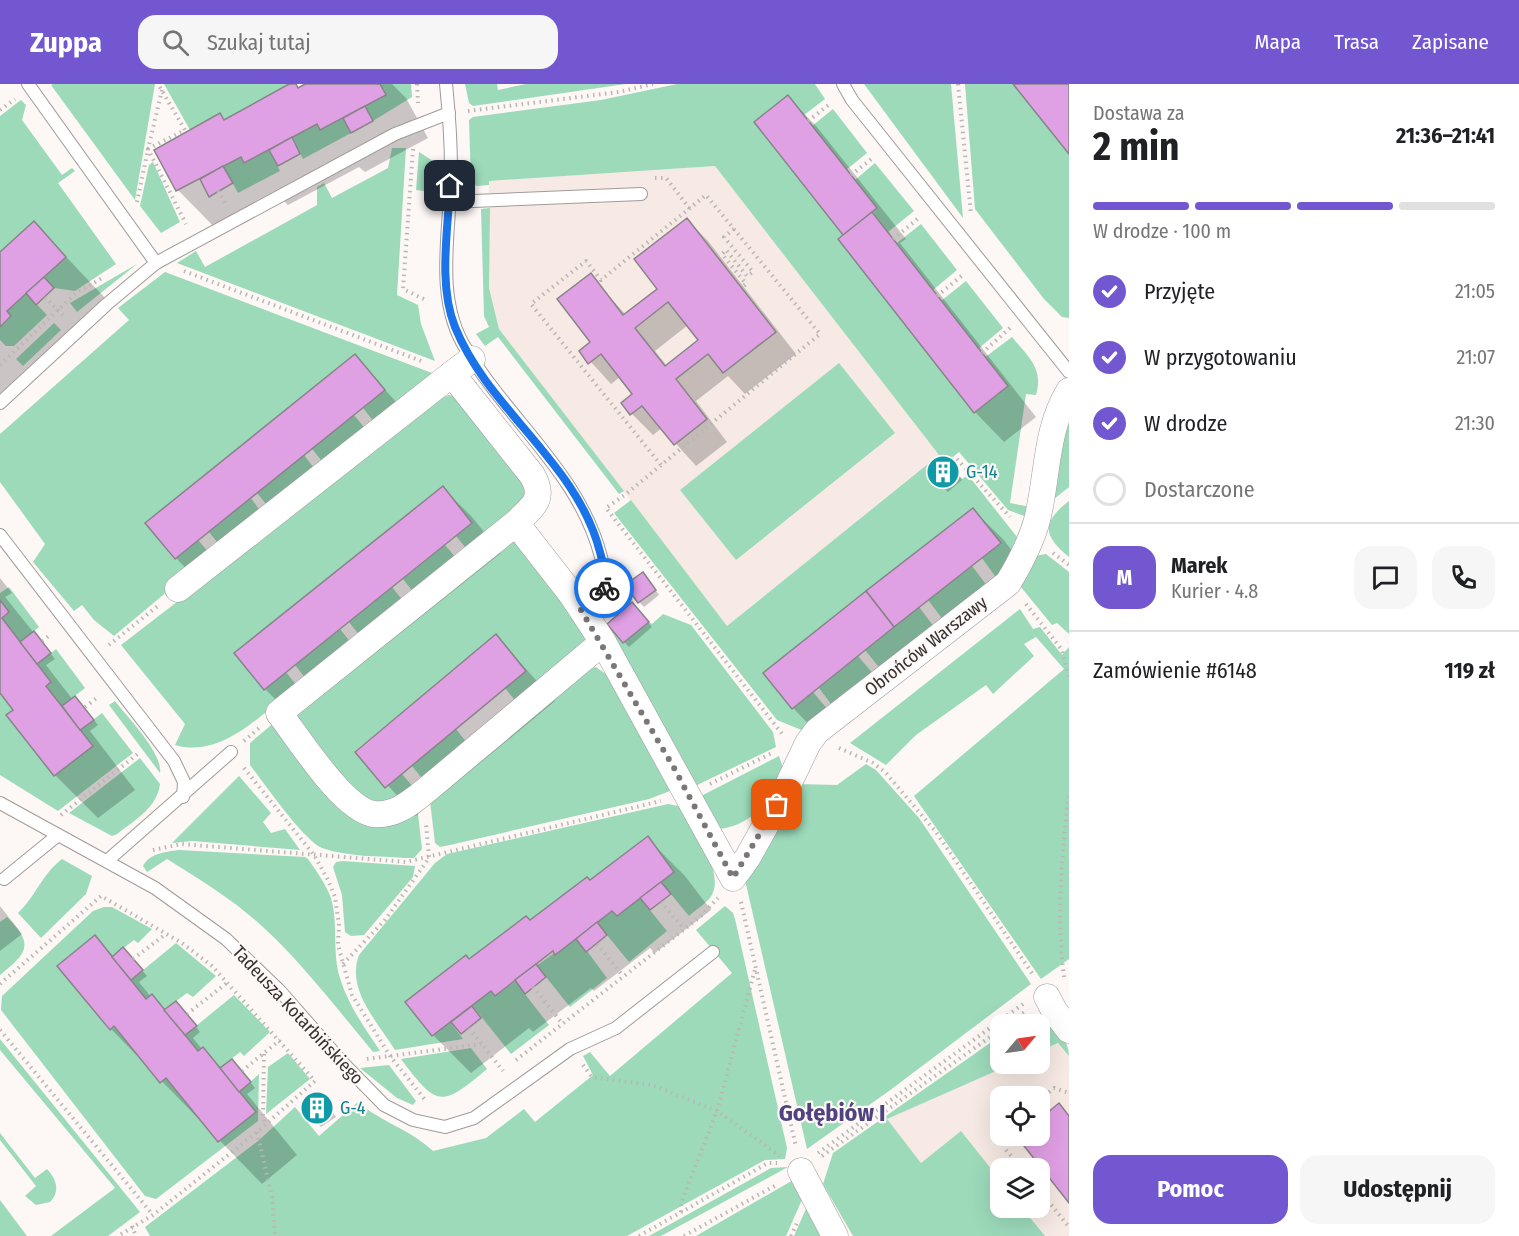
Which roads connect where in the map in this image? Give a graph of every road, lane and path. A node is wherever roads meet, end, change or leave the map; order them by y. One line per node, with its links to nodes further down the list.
1 (28, 84): 30 (lane)
2 (158, 84): 8 (path)
3 (417, 84): 15 (path)
4 (446, 84): 12 (lane)
5 (653, 84): 11 (path)
6 (843, 84): 43 (lane)
7 (958, 84): 25 (path)
8 (162, 90): 16 (path); 16 (path)
9 (834, 100): 14 (path)
10 (463, 102): 11 (path)
11 (464, 111): 13 (path)
12 (449, 113): 15 (lane); 21 (lane)
13 (465, 118)
14 (808, 121)
15 (418, 123): 28 (lane); 37 (path)
16 (148, 149): 22 (path); 28 (path)
17 (877, 155): 18 (path)
18 (851, 175)
19 (645, 179): 23 (path)
20 (641, 194): 21 (lane)
21 (449, 202): 42 (lane)
22 (136, 209)
23 (690, 209): 26 (path); 47 (path)
24 (922, 215): 27 (path)
25 (975, 223)
26 (734, 229): 33 (path); 47 (path)
27 (892, 239)
28 (197, 240): 29 (lane)
29 (170, 255): 30 (lane); 42 (path)
30 (156, 263): 39 (lane)
31 (967, 272): 34 (path)
32 (107, 275): 36 (path)
33 (741, 288)
34 (937, 296)
35 (45, 297): 36 (path)
36 (58, 310): 39 (path); 41 (path)
37 (427, 310)
38 (1010, 328): 40 (path)
39 (78, 331): 45 (lane)
40 (982, 353)
41 (0, 365)
42 (462, 366): 48 (street); 52 (street); 53 (lane)
43 (1069, 372)
44 (1069, 390): 50 (street, Obrońców Warszawy)
45 (0, 403)
46 (957, 459): 50 (path)
47 (661, 465): 59 (path)
48 (516, 523): 53 (street); 55 (street)
49 (0, 535): 56 (lane)
50 (1032, 537): 51 (street, Obrońców Warszawy)
51 (1008, 583): 57 (path); 59 (street, Obrońców Warszawy)
52 (178, 589)
53 (581, 610): 55 (street)
54 (150, 612): 56 (path)
55 (603, 642): 63 (street)
56 (95, 657): 64 (lane)
57 (1069, 677)
58 (251, 735): 61 (path)
59 (799, 743): 63 (path); 74 (street, Obrońców Warszawy); 89 (path)
60 (140, 752): 66 (path)
61 (231, 752): 64 (lane); 70 (path)
62 (1069, 792): 84 (path)
63 (689, 794): 71 (path); 74 (street)
64 (183, 797): 72 (lane)
65 (0, 803): 68 (lane, Tadeusza Kotarbińskiego)
66 (60, 815)
67 (426, 819): 71 (path)
68 (58, 835): 72 (lane, Tadeusza Kotarbińskiego); 73 (lane)
69 (154, 850): 70 (path)
70 (314, 855): 71 (path); 81 (path)
71 (429, 858): 81 (path)
72 (107, 861): 101 (lane, Tadeusza Kotarbińskiego)
73 (4, 879)
74 (736, 885): 76 (path); 82 (path)
75 (660, 902): 76 (path)
76 (684, 929): 85 (path)
77 (166, 933): 80 (path); 86 (path); 87 (path)
78 (597, 944): 85 (path)
79 (713, 952): 98 (lane, Tadeusza Kotarbińskiego)
80 (133, 959)
81 (343, 964): 100 (path)
82 (756, 965): 108 (path); 113 (path)
83 (1069, 970): 84 (path)
84 (1063, 974): 89 (path); 89 (path)
85 (623, 976): 91 (path)
86 (228, 982): 90 (path); 96 (path)
87 (0, 984)
88 (533, 987): 91 (path)
89 (1051, 990): 94 (street); 113 (path)
90 (187, 1014)
91 (562, 1023): 103 (path)
92 (469, 1028): 97 (path)
93 (0, 1030): 116 (path)
94 (1069, 1030)
95 (990, 1037): 113 (path)
96 (280, 1040): 99 (path); 109 (path)
97 (482, 1044): 100 (path); 103 (path)
98 (570, 1049): 101 (lane, Tadeusza Kotarbińskiego); 108 (path)
99 (264, 1054): 102 (path); 109 (path)
100 (390, 1056): 101 (path); 107 (path)
101 (343, 1063)
102 (242, 1071)
103 (502, 1071): 104 (path)
104 (494, 1078)
105 (1050, 1091): 106 (path)
106 (1069, 1093)
107 (431, 1105)
108 (717, 1111): 113 (path); 115 (path)
109 (266, 1125): 110 (path)
110 (257, 1132): 116 (path); 121 (path)
111 (1006, 1150): 112 (path)
112 (1013, 1158)
113 (798, 1168): 115 (path); 123 (path); 124 (street)
114 (1050, 1203): 118 (path)
115 (681, 1212): 122 (path)
116 (153, 1215): 117 (path)
117 (132, 1226): 119 (path); 120 (path)
118 (1069, 1227)
119 (118, 1236)
120 (136, 1236)
121 (275, 1236)
122 (639, 1236)
123 (684, 1236)
124 (835, 1236)

